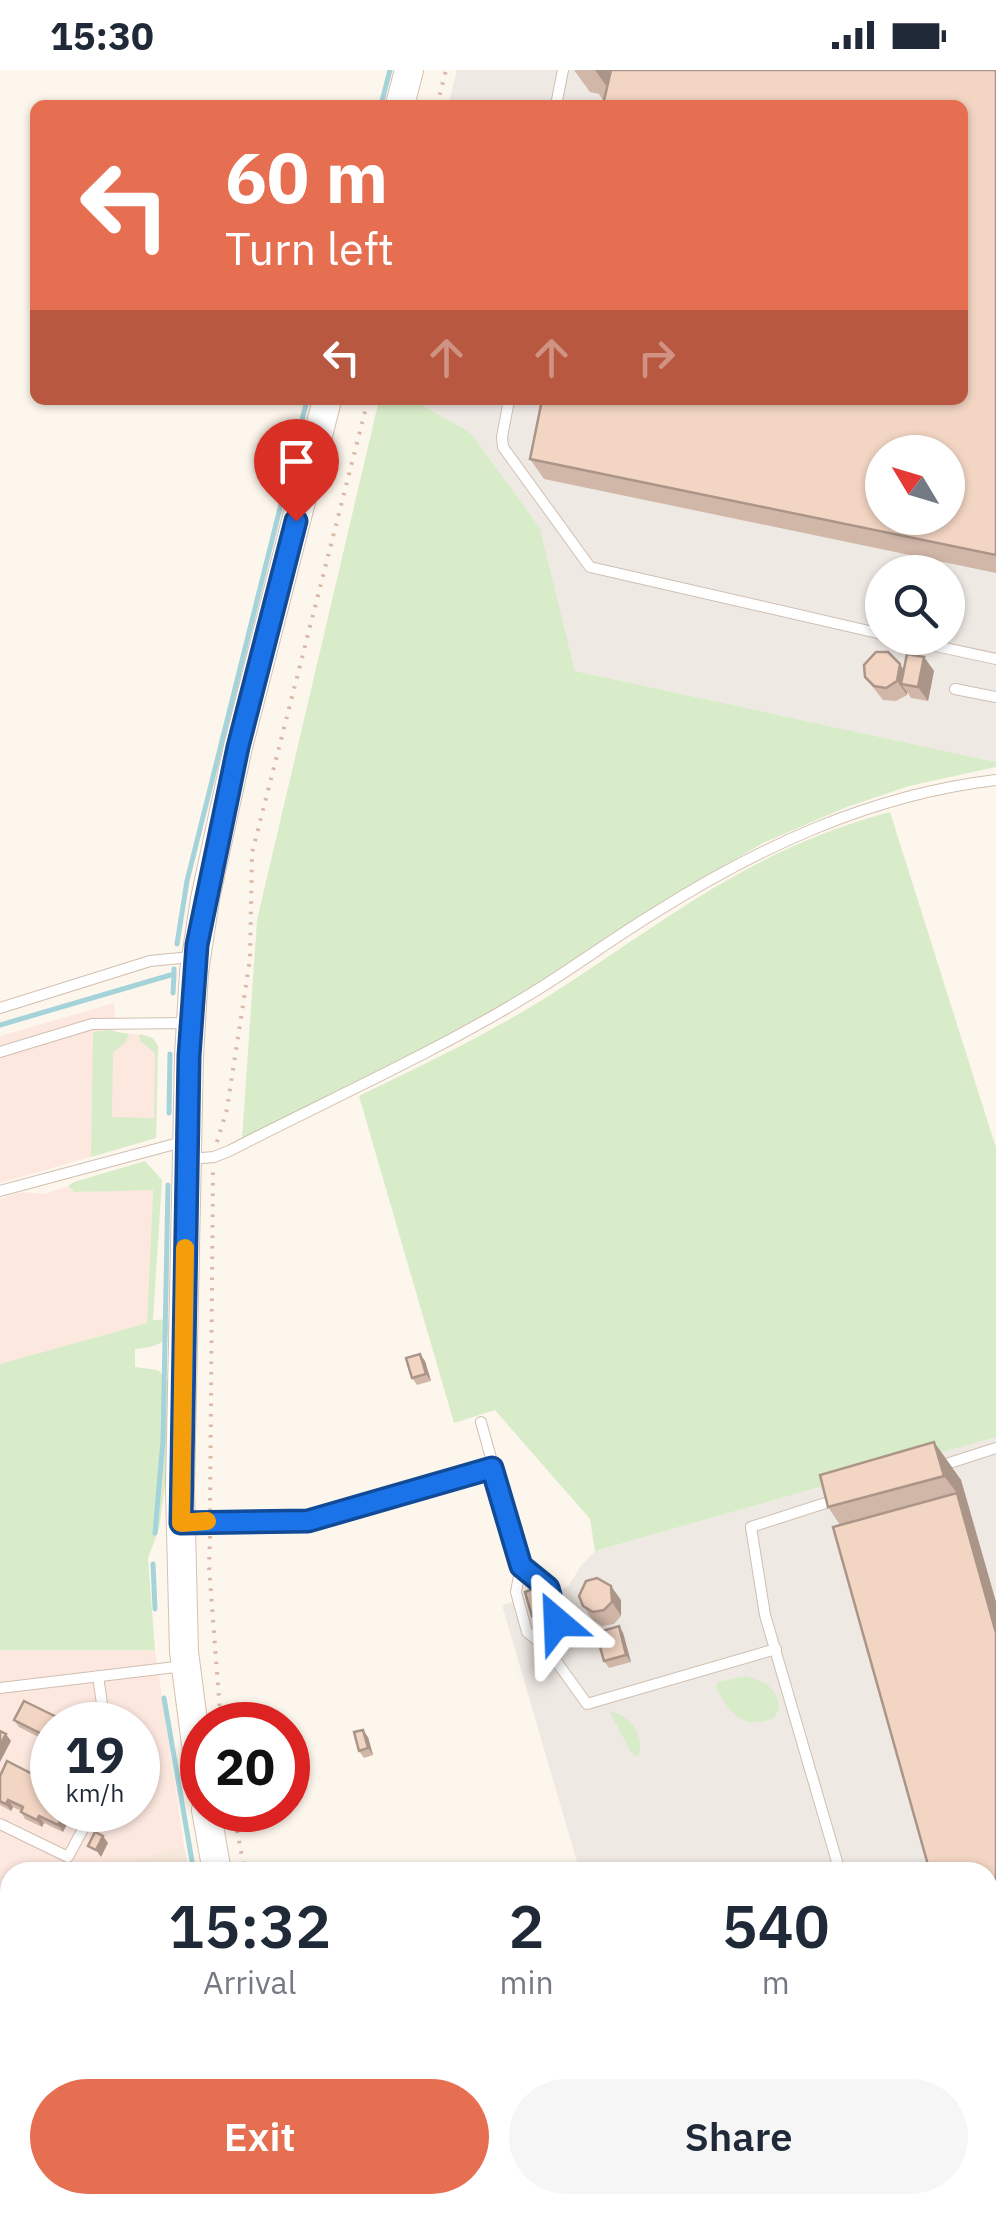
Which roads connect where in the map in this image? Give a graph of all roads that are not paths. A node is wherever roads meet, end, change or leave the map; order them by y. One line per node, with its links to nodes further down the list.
1 (409, 70): 3 (main road)
2 (563, 70): 4 (lane)
3 (401, 100)
4 (557, 100)
5 (326, 405): 13 (main road)
6 (508, 405): 7 (lane)
7 (865, 630)
8 (965, 652): 9 (lane)
9 (996, 659)
10 (956, 688): 11 (lane)
11 (996, 696)
12 (996, 780): 17 (lane)
13 (196, 957): 14 (lane); 15 (main road)
14 (0, 1008)
15 (190, 1023): 16 (lane); 17 (main road)
16 (0, 1052)
17 (194, 1156): 18 (lane); 24 (main road)
18 (0, 1191)
19 (480, 1422): 21 (lane)
20 (996, 1448): 22 (lane)
21 (492, 1468): 24 (lane); 25 (lane)
22 (920, 1472)
23 (845, 1496): 27 (lane)
24 (181, 1523): 28 (main road)
25 (521, 1566): 26 (lane); 26 (lane)
26 (546, 1647): 27 (lane)
27 (776, 1649): 37 (lane)
28 (186, 1666): 29 (lane); 32 (main road)
29 (98, 1676): 30 (lane); 31 (lane)
30 (0, 1688)
31 (102, 1702)
32 (191, 1702)
33 (0, 1824): 34 (lane)
34 (81, 1832)
35 (210, 1832): 36 (main road)
36 (215, 1862)
37 (837, 1862)

